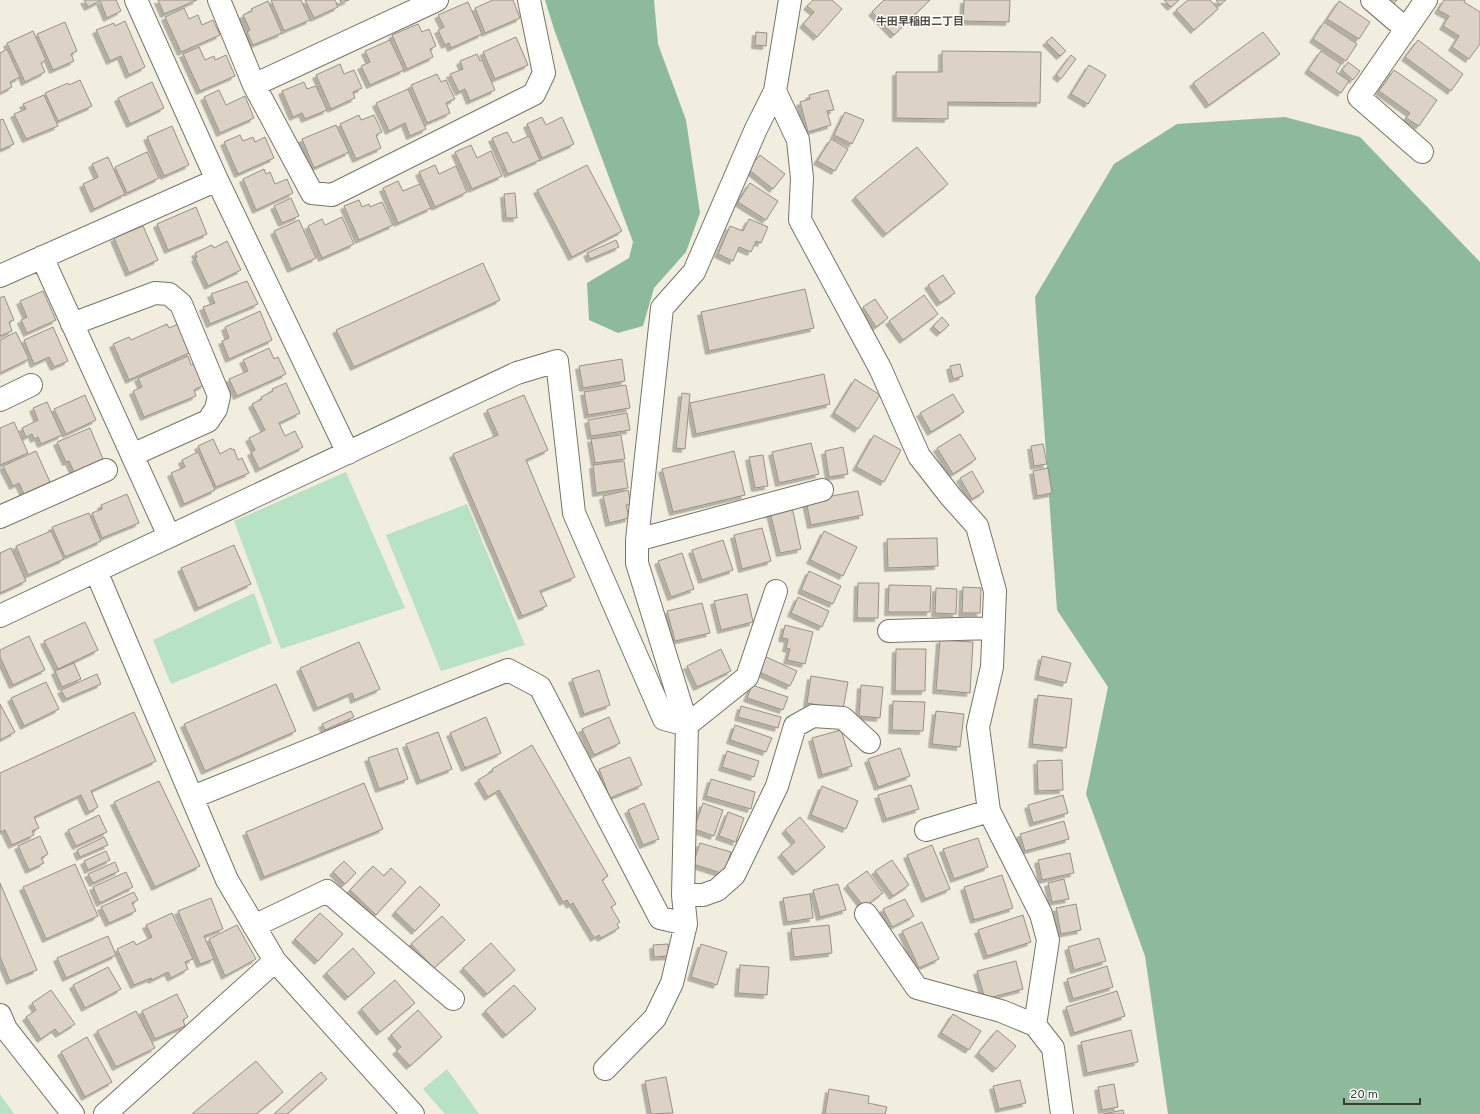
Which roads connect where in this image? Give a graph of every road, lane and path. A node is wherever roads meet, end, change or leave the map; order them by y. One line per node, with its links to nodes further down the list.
1 (136, 0): 12 (street)
2 (219, 0): 9 (street)
3 (438, 0): 9 (street)
4 (529, 0): 9 (street)
5 (790, 0): 10 (street)
6 (1372, 0): 8 (street)
7 (1426, 0): 8 (street)
8 (1406, 29): 11 (street)
9 (254, 85)
10 (775, 91): 24 (street); 28 (street)
11 (1422, 152)
12 (217, 180): 13 (street); 18 (street)
13 (42, 257): 14 (street); 15 (street)
14 (0, 276)
15 (72, 324): 19 (street); 19 (street)
16 (31, 385): 17 (street)
17 (0, 400)
18 (348, 453): 23 (street); 30 (street)
19 (132, 455): 23 (street)
20 (106, 470): 22 (street)
21 (822, 490): 24 (street)
22 (0, 517)
23 (169, 536): 25 (street)
24 (637, 540): 30 (street)
25 (96, 571): 27 (street); 32 (street)
26 (776, 591): 30 (street)
27 (0, 616)
28 (993, 628): 29 (street); 33 (street)
29 (889, 631)
30 (687, 725): 35 (street)
31 (868, 742): 35 (street)
32 (193, 797): 37 (street); 38 (street)
33 (989, 811): 34 (street); 42 (street)
34 (926, 830)
35 (683, 895): 37 (street)
36 (866, 914): 42 (street)
37 (686, 924): 43 (street)
38 (254, 926): 39 (street); 40 (street)
39 (275, 961): 45 (street); 46 (street)
40 (453, 999)
41 (0, 1015): 44 (street)
42 (1035, 1025): 47 (street)
43 (605, 1069)
44 (73, 1114)
45 (105, 1114)
46 (413, 1114)
47 (1062, 1114)

